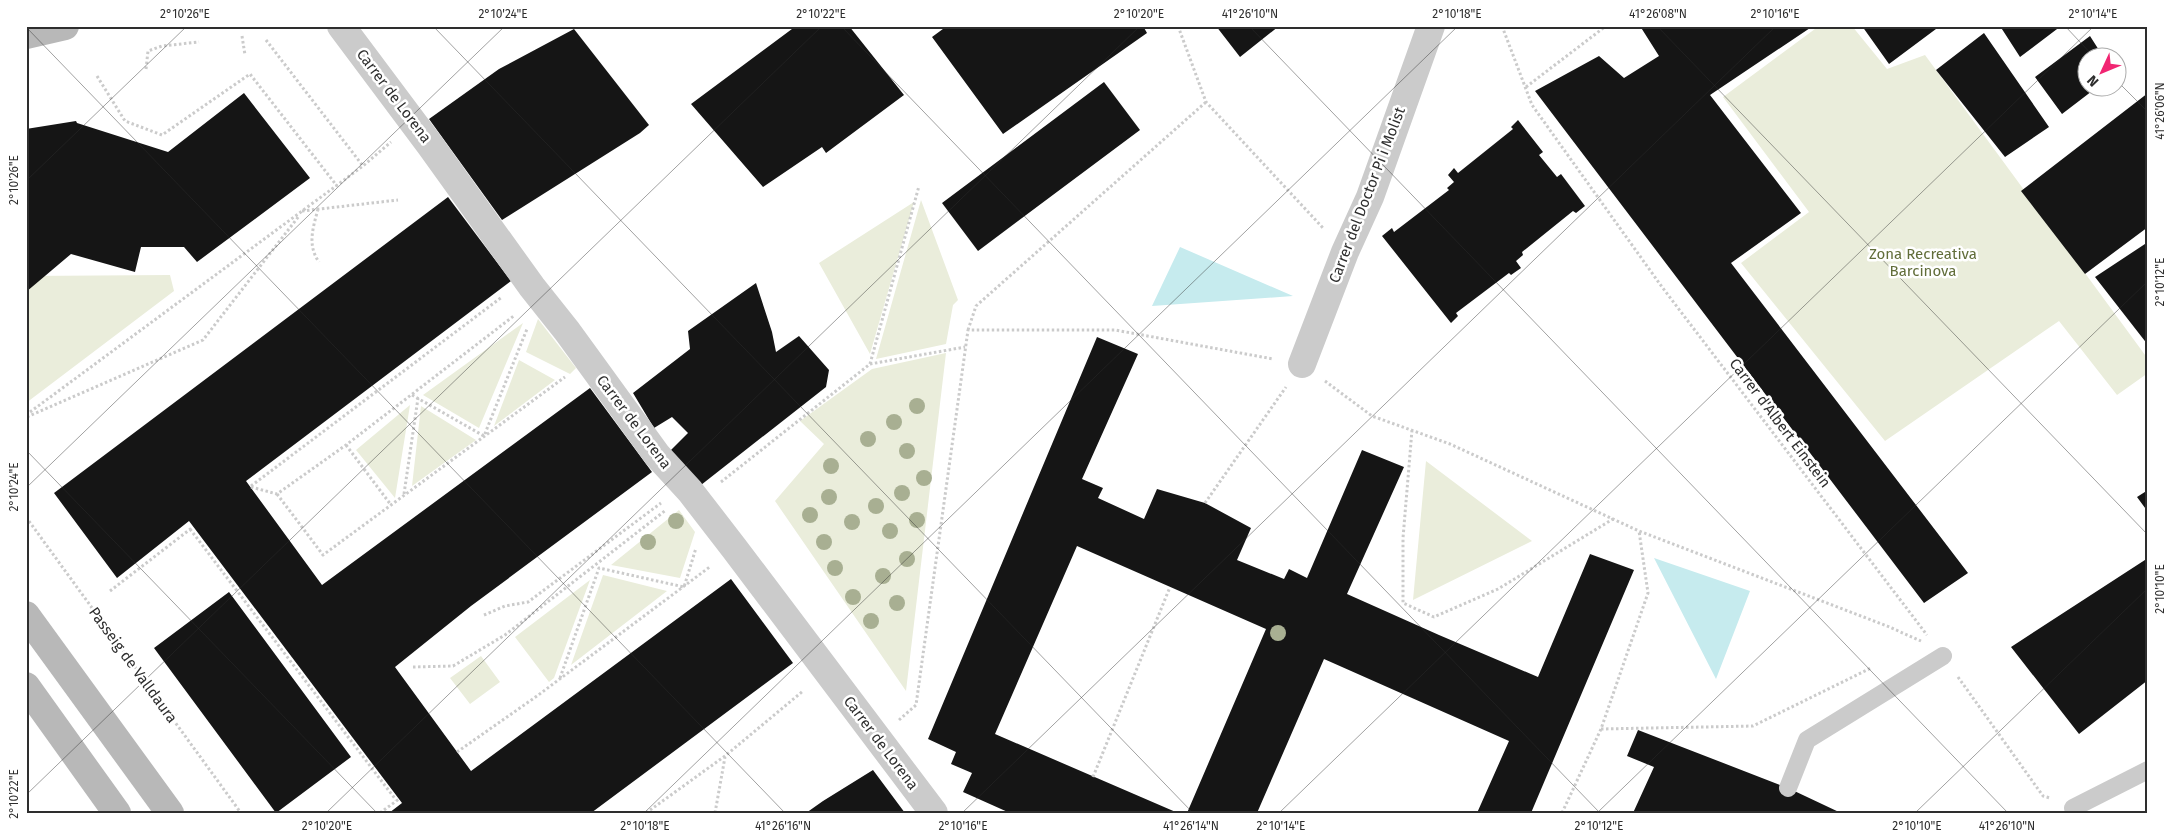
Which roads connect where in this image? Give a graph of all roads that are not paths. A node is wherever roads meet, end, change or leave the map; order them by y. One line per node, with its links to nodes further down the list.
1 (341, 26): 14 (street, Carrer de Lorena)
2 (1431, 26): 5 (street, Carrer del Doctor Pi i Molist)
3 (62, 27): 4 (main road)
4 (26, 35)
5 (1302, 364)
6 (26, 615): 13 (main road)
7 (1943, 656): 10 (lane)
8 (26, 686): 12 (main road)
9 (2148, 770): 11 (lane)
10 (1788, 788)
11 (2073, 808)
12 (117, 813)
13 (170, 813)
14 (934, 813)

